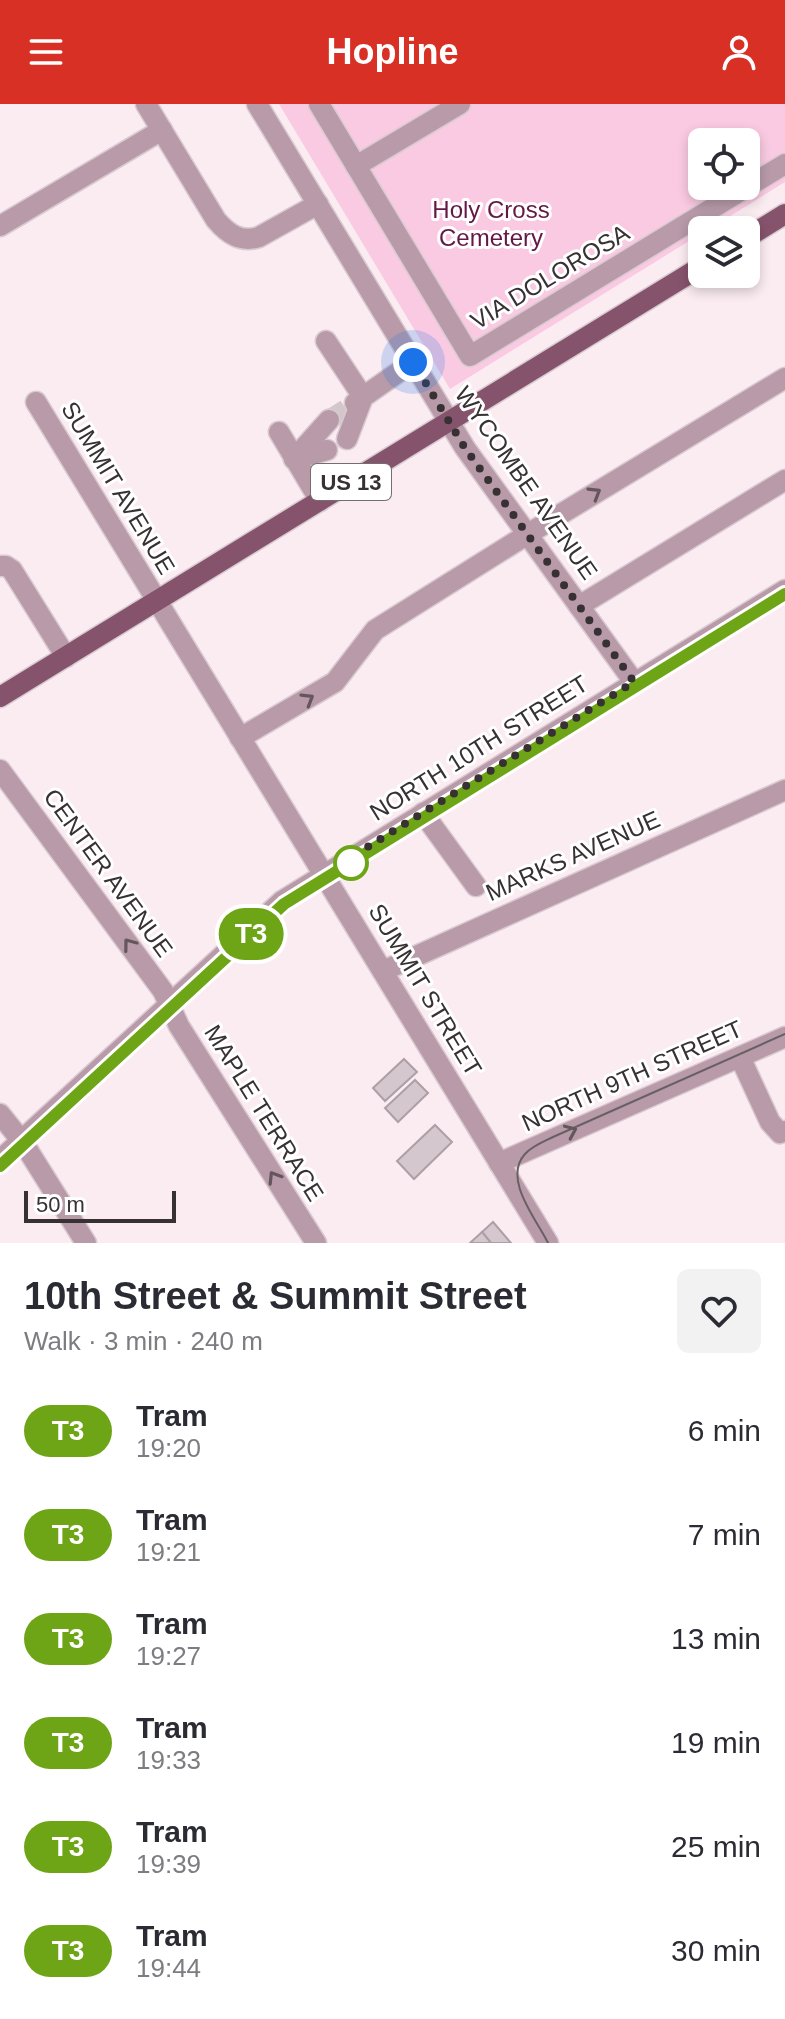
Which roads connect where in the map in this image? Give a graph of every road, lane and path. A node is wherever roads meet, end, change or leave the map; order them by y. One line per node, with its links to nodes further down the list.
1 (146, 104): 5 (street)
2 (257, 104): 8 (street, WYCOMBE AVENUE)
3 (319, 104): 7 (street, VIA DOLOROSA)
4 (460, 104): 7 (street)
5 (162, 130): 8 (street); 10 (street)
6 (785, 164): 7 (street, VIA DOLOROSA)
7 (356, 166)
8 (318, 204): 14 (street, WYCOMBE AVENUE)
9 (785, 214): 11 (main road)
10 (0, 226)
11 (760, 229)
12 (688, 275): 19 (main road, US 13)
13 (326, 341): 17 (street)
14 (413, 362): 17 (street); 19 (street, WYCOMBE AVENUE)
15 (785, 378): 26 (street, one-way to 15)
16 (36, 402): 29 (street, SUMMIT AVENUE)
17 (356, 402): 21 (street)
18 (329, 420): 23 (street)
19 (448, 422): 25 (main road, US 13); 26 (street, WYCOMBE AVENUE)
20 (279, 432): 23 (street)
21 (347, 439)
22 (327, 450): 23 (street)
23 (294, 459): 25 (street)
24 (785, 480): 30 (street)
25 (320, 501): 29 (main road, US 13)
26 (528, 534): 30 (street, WYCOMBE AVENUE); 34 (street, one-way to 26)
27 (0, 566): 31 (street)
28 (785, 590): 32 (street, NORTH 10TH STREET)
29 (157, 601): 31 (main road, US 13); 34 (street, SUMMIT STREET)
30 (579, 606): 32 (street, WYCOMBE AVENUE)
31 (66, 657): 33 (main road, US 13)
32 (634, 682): 37 (street, NORTH 10TH STREET)
33 (0, 697)
34 (240, 738): 38 (street, SUMMIT STREET)
35 (0, 770): 41 (street, CENTER AVENUE, one-way to 35)
36 (785, 790): 40 (street, MARKS AVENUE)
37 (423, 813): 38 (street, NORTH 10TH STREET); 39 (street)
38 (324, 875): 40 (street, SUMMIT STREET); 41 (street, NORTH 10TH STREET)
39 (476, 886)
40 (383, 971): 48 (street, SUMMIT STREET)
41 (170, 1007): 46 (street, NORTH 10TH STREET); 50 (street, MAPLE TERRACE, one-way to 41)
42 (785, 1037): 43 (street, NORTH 9TH STREET)
43 (740, 1057): 45 (street); 48 (street, NORTH 9TH STREET, one-way to 43)
44 (0, 1114): 46 (street)
45 (785, 1131)
46 (22, 1142): 47 (street, NORTH 10TH STREET); 49 (street)
47 (0, 1160)
48 (499, 1163): 51 (street, SUMMIT STREET)
49 (86, 1243)
50 (316, 1243)
51 (548, 1243)

